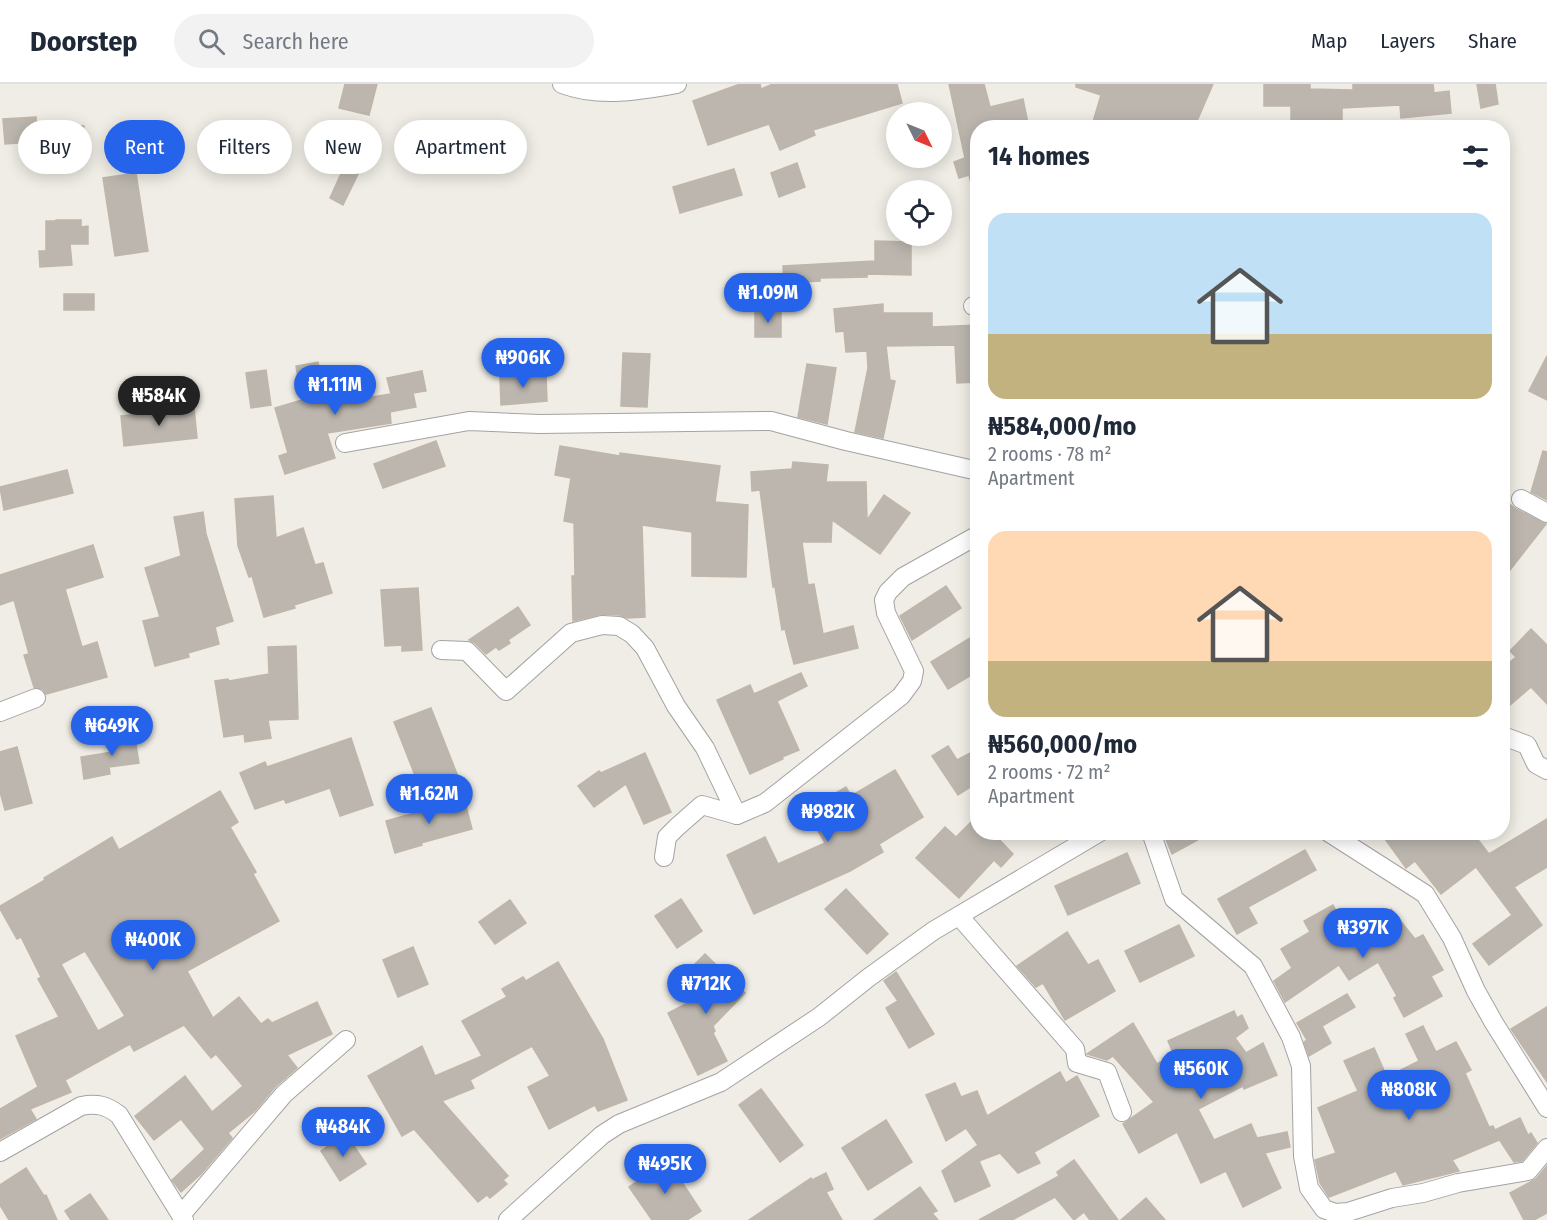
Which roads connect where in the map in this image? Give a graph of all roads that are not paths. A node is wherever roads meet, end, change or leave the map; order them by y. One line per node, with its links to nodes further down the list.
1 (562, 84): 2 (street)
2 (677, 84)
3 (345, 443): 4 (street)
4 (970, 469)
5 (1521, 499): 6 (street)
6 (1547, 513)
7 (970, 539): 13 (street)
8 (441, 650): 13 (street)
9 (36, 698): 10 (street)
10 (0, 712)
11 (1510, 739): 12 (street)
12 (1547, 770)
13 (737, 815): 17 (street)
14 (1087, 840): 18 (street)
15 (1154, 840): 22 (street)
16 (1341, 840): 20 (street)
17 (664, 857)
18 (959, 916): 21 (street); 25 (street)
19 (346, 1040): 24 (street)
20 (1547, 1108)
21 (1122, 1112)
22 (1547, 1148)
23 (0, 1152): 24 (street)
24 (183, 1218)
25 (508, 1220)

